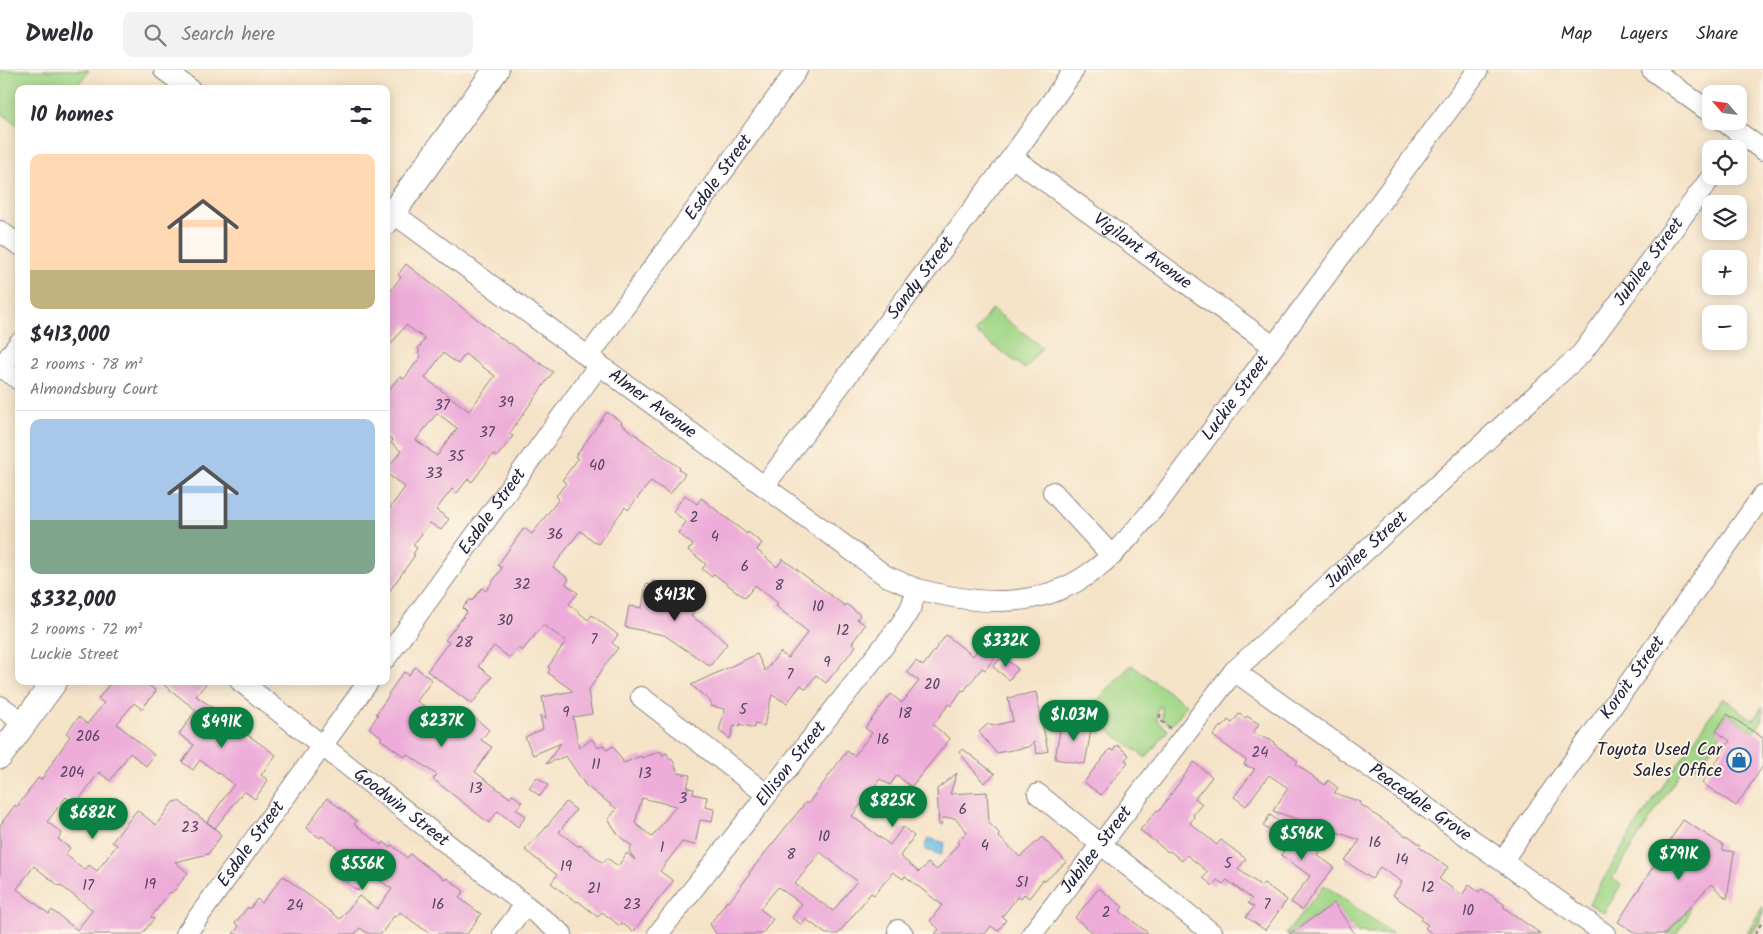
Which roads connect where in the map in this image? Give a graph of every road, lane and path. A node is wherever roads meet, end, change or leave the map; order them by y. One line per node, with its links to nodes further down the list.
1 (164, 70): 7 (street)
2 (496, 70): 13 (main road)
3 (797, 70): 18 (street, Esdale Street)
4 (1074, 70): 11 (street, Sandy Street)
5 (1478, 70): 16 (street, Luckie Street)
6 (1652, 70): 8 (street)
7 (185, 85)
8 (1702, 106)
9 (1747, 145): 10 (street)
10 (1763, 150)
11 (1012, 157): 16 (street, Vigilant Avenue); 21 (street, Sandy Street)
12 (1705, 185): 27 (street, Jubilee Street)
13 (390, 218): 18 (street, Almer Avenue)
14 (0, 231): 15 (street)
15 (15, 242)
16 (1274, 346): 24 (street, Luckie Street)
17 (15, 349): 19 (street)
18 (593, 361): 21 (street, Almer Avenue); 26 (street, Esdale Street)
19 (1, 368): 20 (street)
20 (15, 377)
21 (765, 485): 25 (street, Almer Avenue)
22 (1053, 492): 24 (street)
23 (1763, 495): 41 (street, Koroit Street)
24 (1112, 556): 25 (street, Luckie Street)
25 (916, 589): 38 (street, Ellison Street)
26 (390, 652)
27 (1234, 671): 40 (street, Jubilee Street); 41 (street, Peacedale Grove)
28 (51, 685): 34 (main road)
29 (245, 685): 36 (street, Goodwin Street)
30 (366, 685): 36 (street, Esdale Street)
31 (641, 697): 38 (street)
32 (0, 706): 34 (street)
33 (1160, 714): 35 (path)
34 (24, 723): 37 (main road)
35 (1171, 729)
36 (322, 746): 42 (street, Goodwin Street); 44 (street, Esdale Street)
37 (0, 756)
38 (766, 794): 47 (street, Ellison Street)
39 (1038, 794): 40 (street)
40 (1102, 844): 48 (street, Jubilee Street); 49 (street)
41 (1502, 861): 50 (street, Peacedale Grove)
42 (524, 905): 45 (street); 46 (street, Goodwin Street)
43 (1763, 920): 51 (path)
44 (186, 934)
45 (503, 934)
46 (562, 934)
47 (658, 934)
48 (1032, 934)
49 (1214, 934)
50 (1605, 934)
51 (1755, 934)

